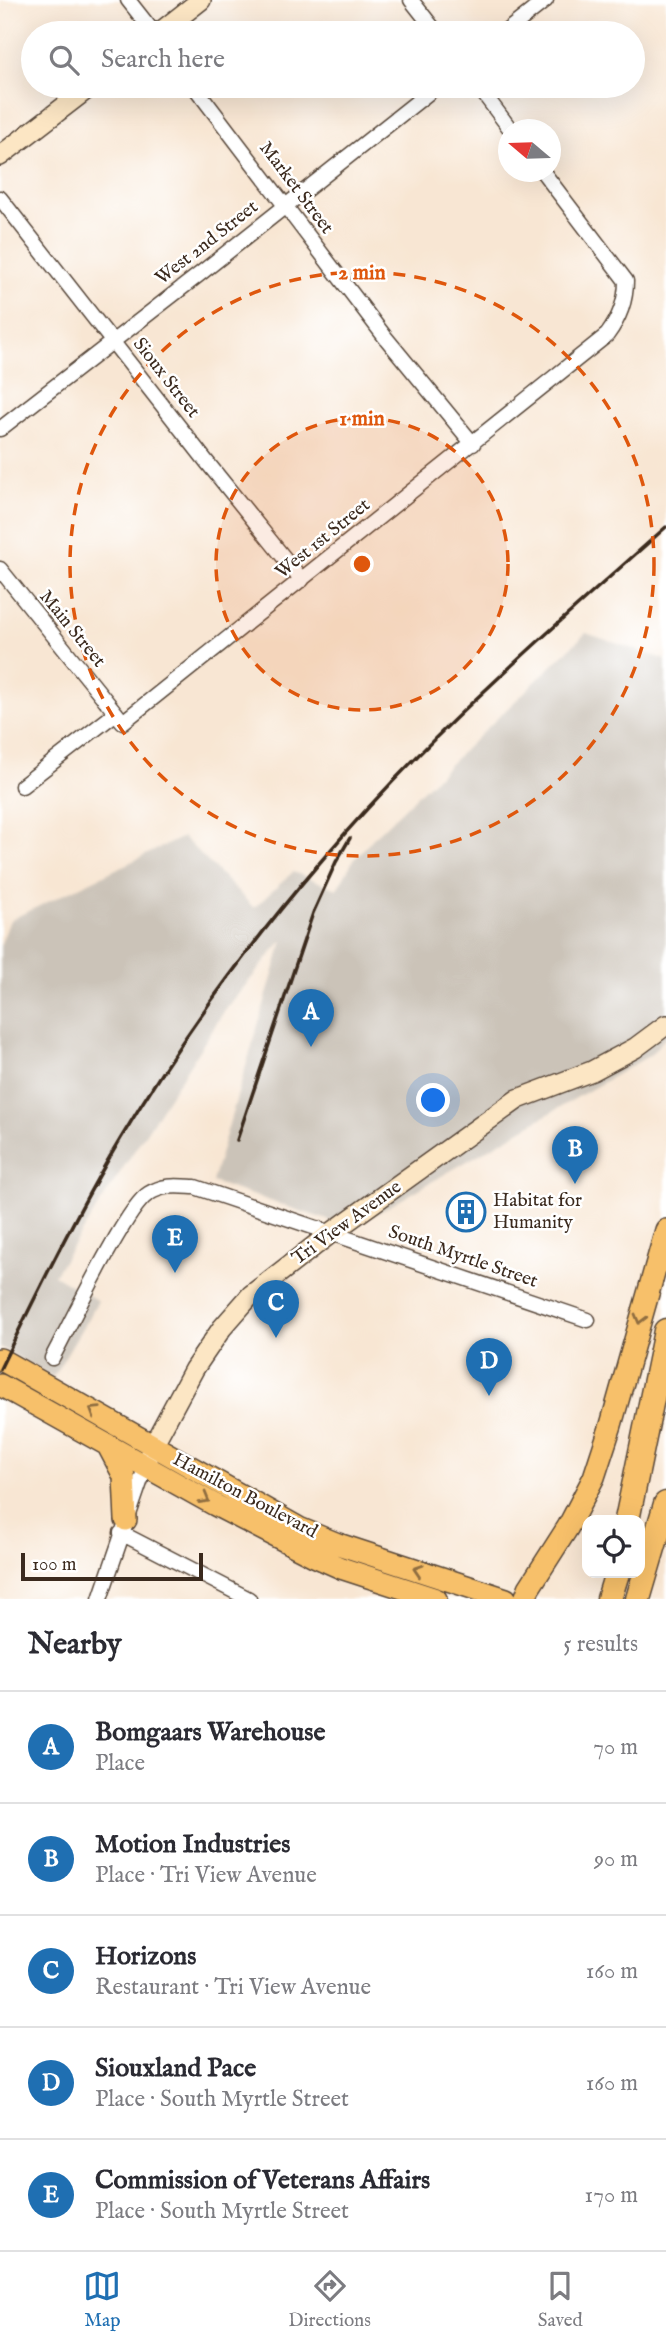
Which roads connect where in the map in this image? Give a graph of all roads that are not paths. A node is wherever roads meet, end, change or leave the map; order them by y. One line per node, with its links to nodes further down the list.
1 (128, 0): 5 (street)
2 (201, 0): 6 (street)
3 (411, 0): 7 (street)
4 (546, 0): 8 (street)
5 (146, 21)
6 (173, 21)
7 (428, 21)
8 (519, 21)
9 (76, 98): 14 (street)
10 (203, 98): 17 (street, Market Street)
11 (422, 98): 17 (street, West 2nd Street)
12 (487, 98): 13 (street)
13 (503, 119)
14 (0, 156)
15 (552, 182): 20 (street, West 1st Street)
16 (0, 198): 18 (street, Sioux Street)
17 (285, 206): 18 (street, West 2nd Street); 20 (street, Market Street)
18 (113, 340): 19 (street, West 2nd Street); 22 (street, Sioux Street)
19 (0, 429)
20 (472, 444): 22 (street, West 1st Street)
21 (0, 569): 23 (street, Main Street)
22 (302, 580): 23 (street, West 1st Street)
23 (116, 713): 24 (street, West 1st Street)
24 (22, 786)
25 (666, 1025): 27 (street, Tri View Avenue)
26 (666, 1230): 40 (main road, one-way to 40)
27 (331, 1233): 28 (street, South Myrtle Street); 30 (street, South Myrtle Street); 35 (street, Tri View Avenue)
28 (588, 1320)
29 (666, 1331): 37 (highway)
30 (52, 1358)
31 (0, 1359): 35 (main road, Hamilton Boulevard, one-way to 31)
32 (0, 1385): 34 (main road, Hamilton Boulevard)
33 (666, 1399): 38 (highway)
34 (107, 1444): 35 (main road, Hamilton Boulevard); 39 (main road)
35 (149, 1456): 39 (street, Tri View Avenue); 41 (main road, Hamilton Boulevard, one-way to 35); 45 (main road, Hamilton Boulevard, one-way to 45)
36 (666, 1504): 42 (highway)
37 (630, 1515)
38 (631, 1515)
39 (124, 1526): 43 (street, Tri View Avenue); 44 (street)
40 (548, 1559): 41 (main road); 47 (main road)
41 (484, 1592): 46 (main road, Hamilton Boulevard)
42 (640, 1594)
43 (100, 1599)
44 (249, 1599)
45 (436, 1599)
46 (506, 1599)
47 (526, 1599)

